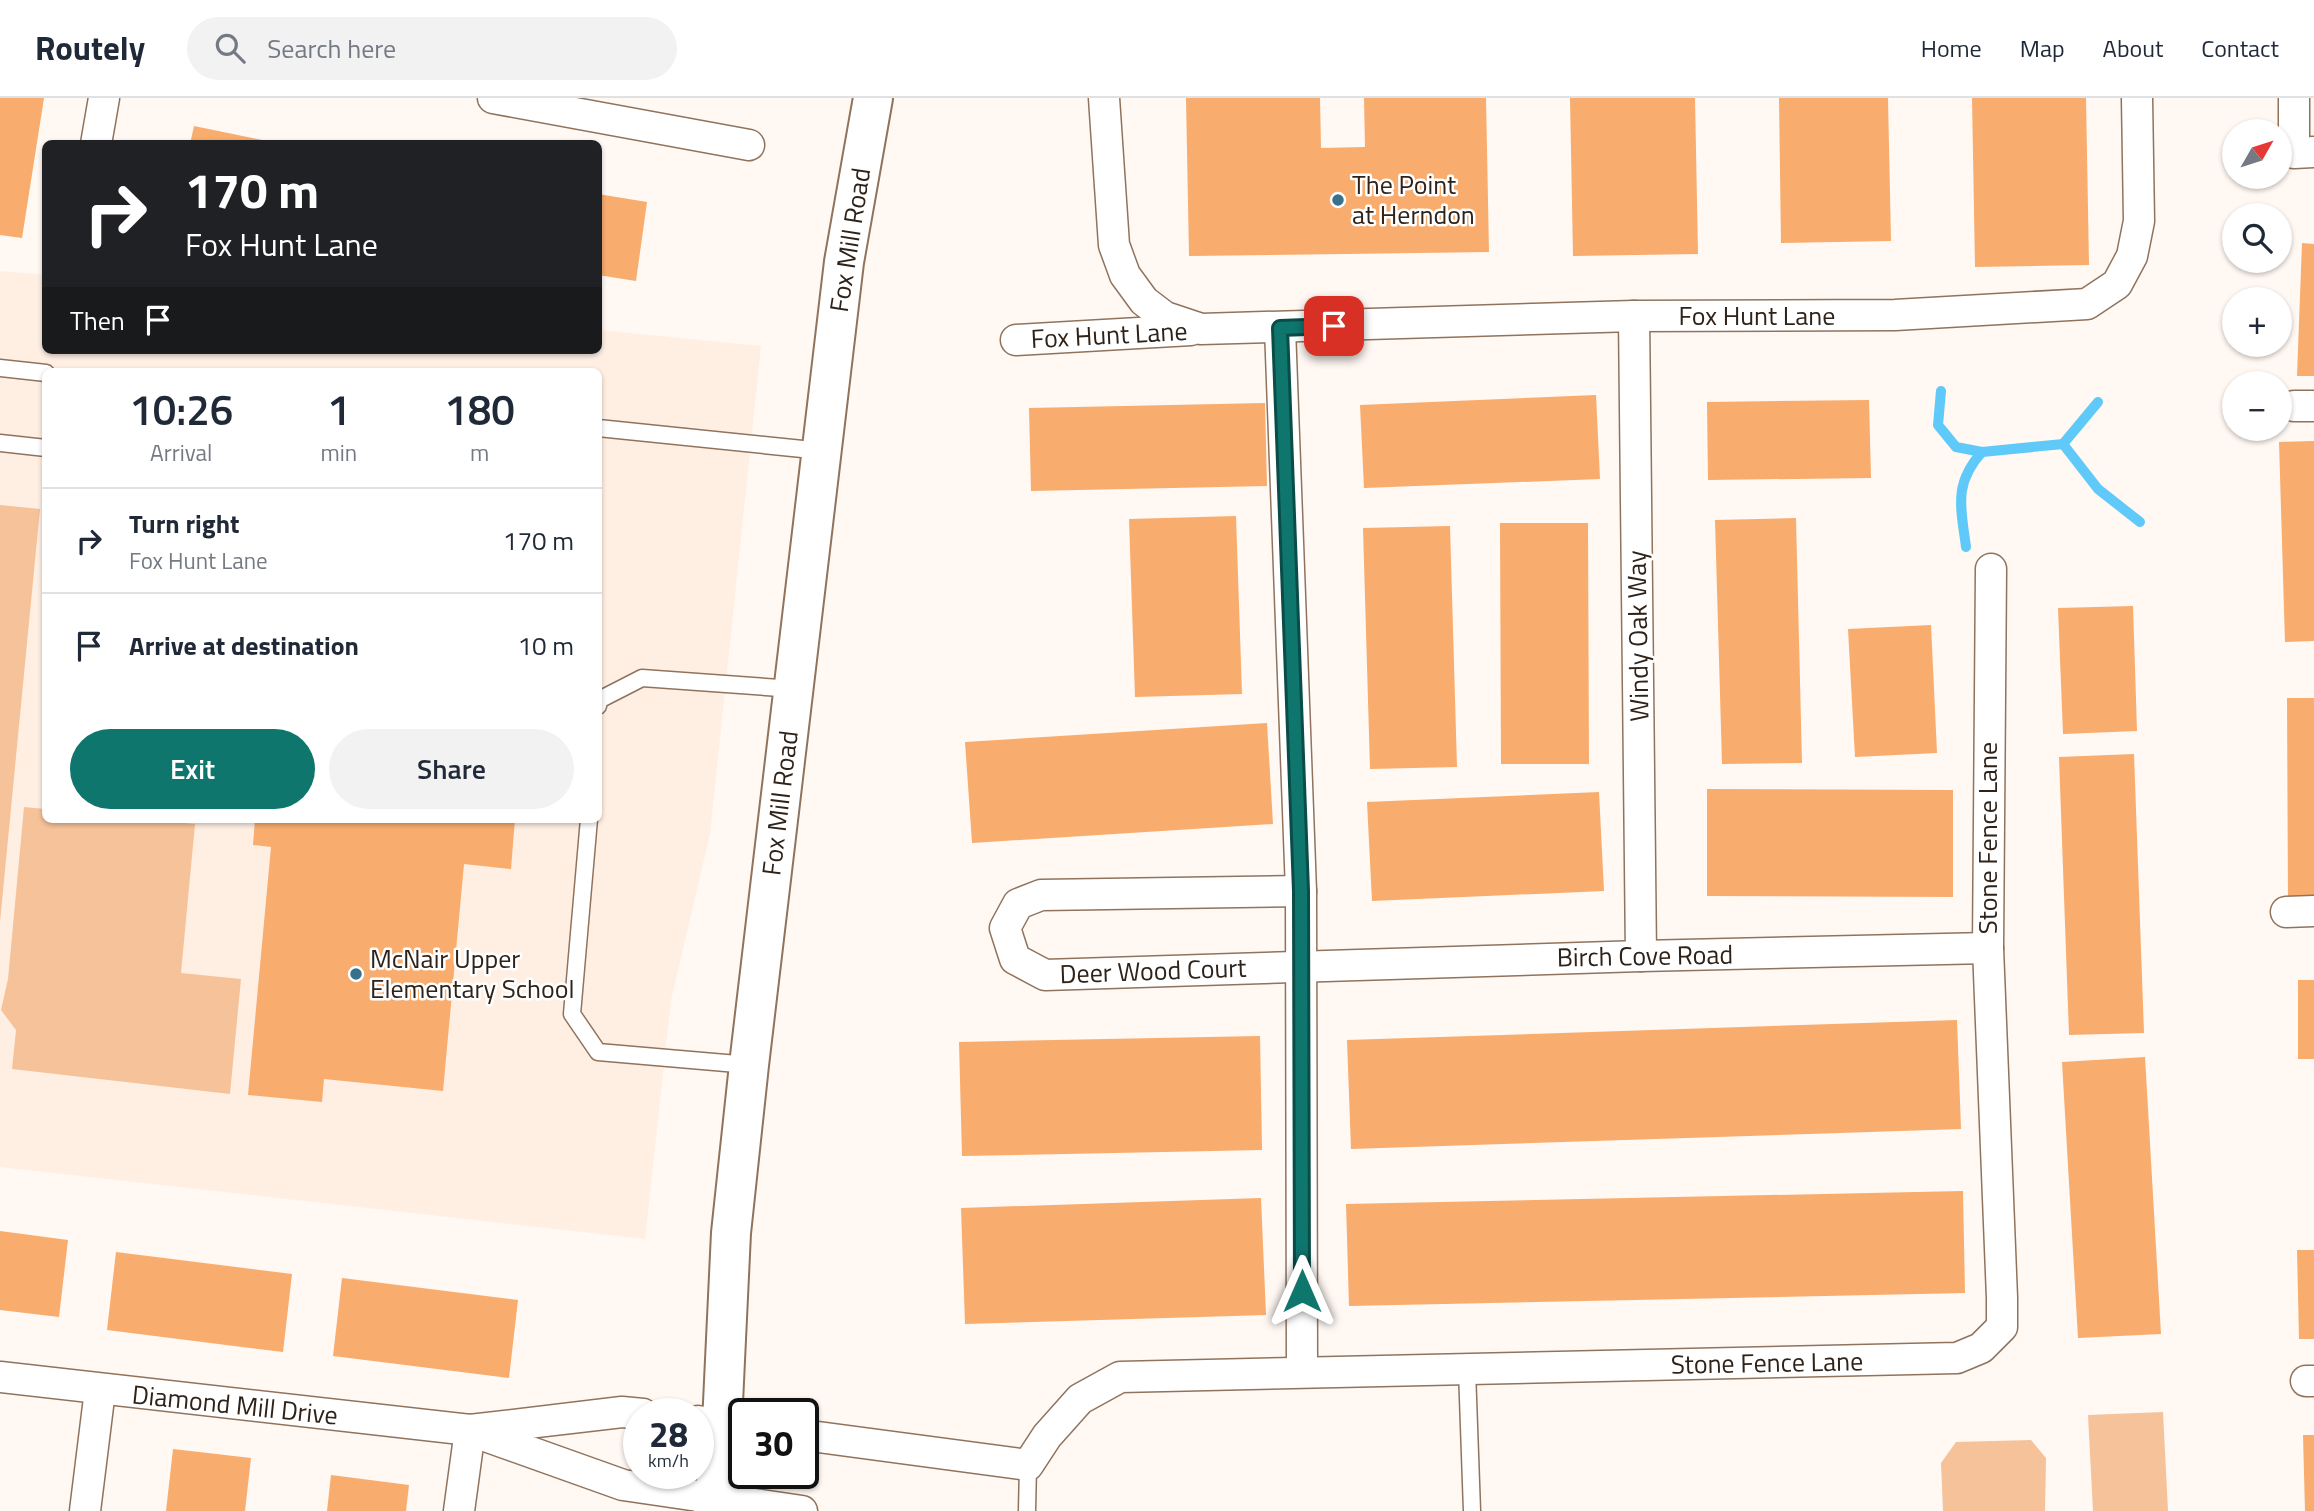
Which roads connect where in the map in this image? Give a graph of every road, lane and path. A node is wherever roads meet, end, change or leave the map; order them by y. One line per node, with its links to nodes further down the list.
1 (104, 98): 7 (street)
2 (492, 98): 8 (street)
3 (873, 98): 19 (street, Fox Mill Road)
4 (1104, 98): 12 (street, Fox Hunt Lane)
5 (2137, 98): 10 (street, Fox Hunt Lane)
6 (2294, 98): 9 (street)
7 (97, 140)
8 (749, 145)
9 (2314, 152)
10 (1634, 316): 11 (street, Fox Hunt Lane); 26 (street, Windy Oak Way)
11 (1280, 328): 12 (street, Fox Hunt Lane); 24 (street)
12 (1201, 329): 13 (street, Fox Hunt Lane)
13 (1016, 340)
14 (0, 368): 15 (lane)
15 (42, 373)
16 (602, 428): 19 (lane)
17 (0, 443): 18 (lane)
18 (42, 448)
19 (822, 450): 21 (street, Fox Mill Road)
20 (1991, 569): 25 (street, Stone Fence Lane)
21 (794, 689): 22 (lane); 28 (street, Fox Mill Road)
22 (602, 698)
23 (589, 823): 28 (lane)
24 (1301, 891): 27 (street); 27 (street, Deer Wood Court)
25 (1987, 948): 26 (street, Birch Cove Road); 29 (street, Stone Fence Lane)
26 (1641, 956): 27 (street, Birch Cove Road)
27 (1302, 965): 30 (street)
28 (749, 1065): 34 (street, Fox Mill Road)
29 (1467, 1370): 30 (street, Stone Fence Lane); 43 (lane)
30 (1302, 1372): 37 (street, Stone Fence Lane)
31 (0, 1377): 32 (street, Diamond Mill Drive)
32 (100, 1390): 35 (street, Diamond Mill Drive); 39 (street)
33 (623, 1412): 35 (street, Diamond Mill Drive)
34 (721, 1424): 38 (street, Fox Mill Road)
35 (470, 1430): 38 (street, Diamond Mill Drive); 40 (street)
36 (819, 1437): 37 (street)
37 (1028, 1465): 42 (lane)
38 (713, 1504): 41 (street, Diamond Mill Drive)
39 (85, 1511)
40 (459, 1511)
41 (802, 1511)
42 (1027, 1511)
43 (1472, 1511)

